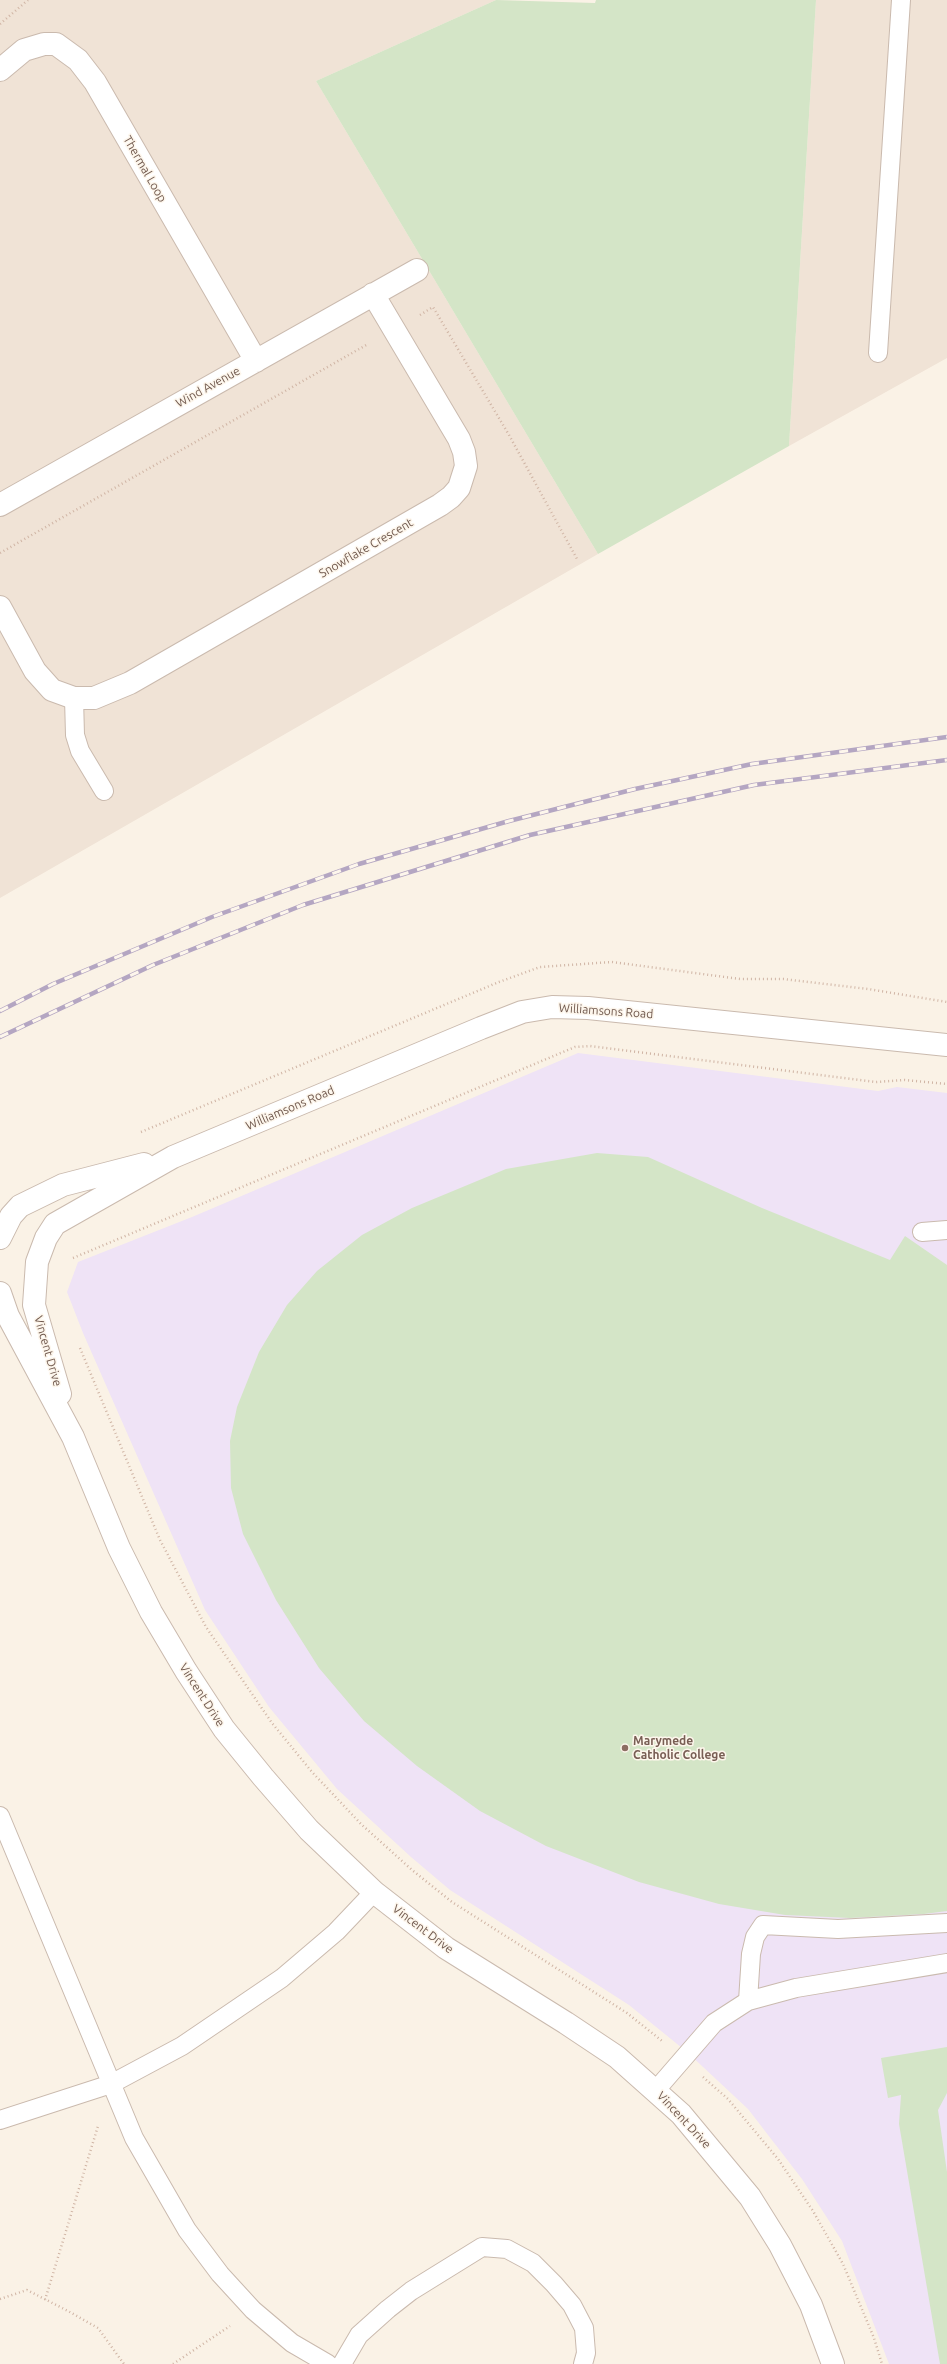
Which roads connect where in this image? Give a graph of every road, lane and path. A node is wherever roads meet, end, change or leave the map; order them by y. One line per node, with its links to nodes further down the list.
1 (28, 0): 3 (path)
2 (902, 0): 8 (lane)
3 (0, 24)
4 (0, 70): 9 (street, Thermal Loop)
5 (417, 270): 6 (street, Wind Avenue)
6 (373, 294): 7 (street, Snowflake Crescent); 9 (street, Wind Avenue)
7 (394, 329): 11 (path); 12 (path); 14 (street, Snowflake Crescent)
8 (878, 354)
9 (256, 360): 10 (street, Wind Avenue)
10 (0, 505)
11 (0, 553)
12 (577, 559)
13 (0, 607): 14 (street, Snowflake Crescent)
14 (74, 698): 15 (lane)
15 (104, 791)
16 (947, 1045): 18 (street, Williamsons Road)
17 (947, 1084): 23 (path)
18 (173, 1157): 21 (street, Williamsons Road); 22 (street, Williamsons Road)
19 (947, 1230): 20 (lane)
20 (922, 1232)
21 (0, 1238)
22 (37, 1262): 26 (street, Vincent Drive)
23 (71, 1263)
24 (0, 1293): 26 (street, Vincent Drive)
25 (77, 1341): 32 (path)
26 (73, 1437): 28 (street, Vincent Drive)
27 (0, 1816): 33 (lane)
28 (374, 1892): 33 (lane); 34 (street, Vincent Drive)
29 (947, 1923): 31 (lane)
30 (947, 1963): 31 (lane)
31 (748, 2000): 32 (lane)
32 (682, 2058): 34 (lane); 45 (path)
33 (111, 2084): 35 (lane); 37 (path); 38 (lane)
34 (656, 2090): 44 (street, Vincent Drive)
35 (0, 2120)
36 (0, 2299): 37 (path)
37 (45, 2300): 39 (path)
38 (254, 2310): 40 (path); 41 (lane)
39 (124, 2364)
40 (173, 2364)
41 (328, 2364)
42 (342, 2364): 43 (lane)
43 (582, 2364)
44 (833, 2364)
45 (882, 2364)

